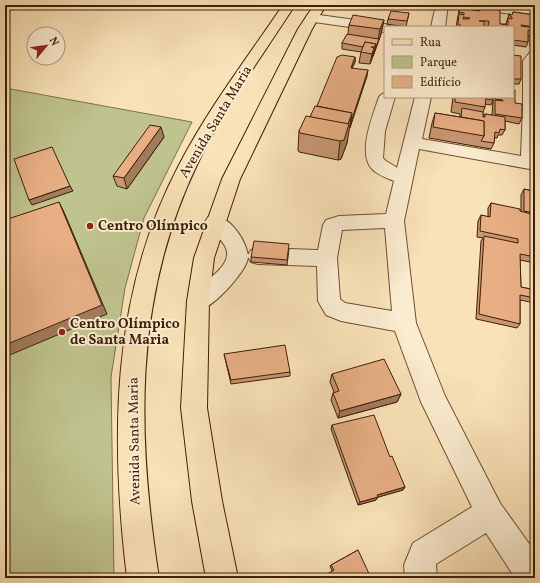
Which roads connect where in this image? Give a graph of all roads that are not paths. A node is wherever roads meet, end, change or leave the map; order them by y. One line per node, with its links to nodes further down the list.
1 (289, 5): 7 (main road, Avenida Santa Maria)
2 (293, 5): 6 (main road)
3 (442, 5): 8 (street)
4 (475, 5): 5 (street)
5 (535, 13)
6 (314, 15): 7 (main road); 9 (street); 18 (main road)
7 (277, 24): 24 (main road, Avenida Santa Maria)
8 (438, 26)
9 (384, 28)
10 (535, 55): 13 (street)
11 (387, 98): 16 (street)
12 (423, 98): 14 (street)
13 (533, 105): 15 (street)
14 (413, 143): 15 (street); 16 (street)
15 (532, 163)
16 (404, 178): 17 (street)
17 (394, 221): 20 (street); 22 (street)
18 (215, 222): 19 (street); 21 (main road)
19 (239, 256): 20 (street); 21 (street)
20 (327, 258): 22 (street)
21 (198, 301): 25 (main road)
22 (404, 323): 23 (street)
23 (490, 514): 26 (street); 27 (street)
24 (143, 578)
25 (222, 578)
26 (421, 578)
27 (534, 578)

